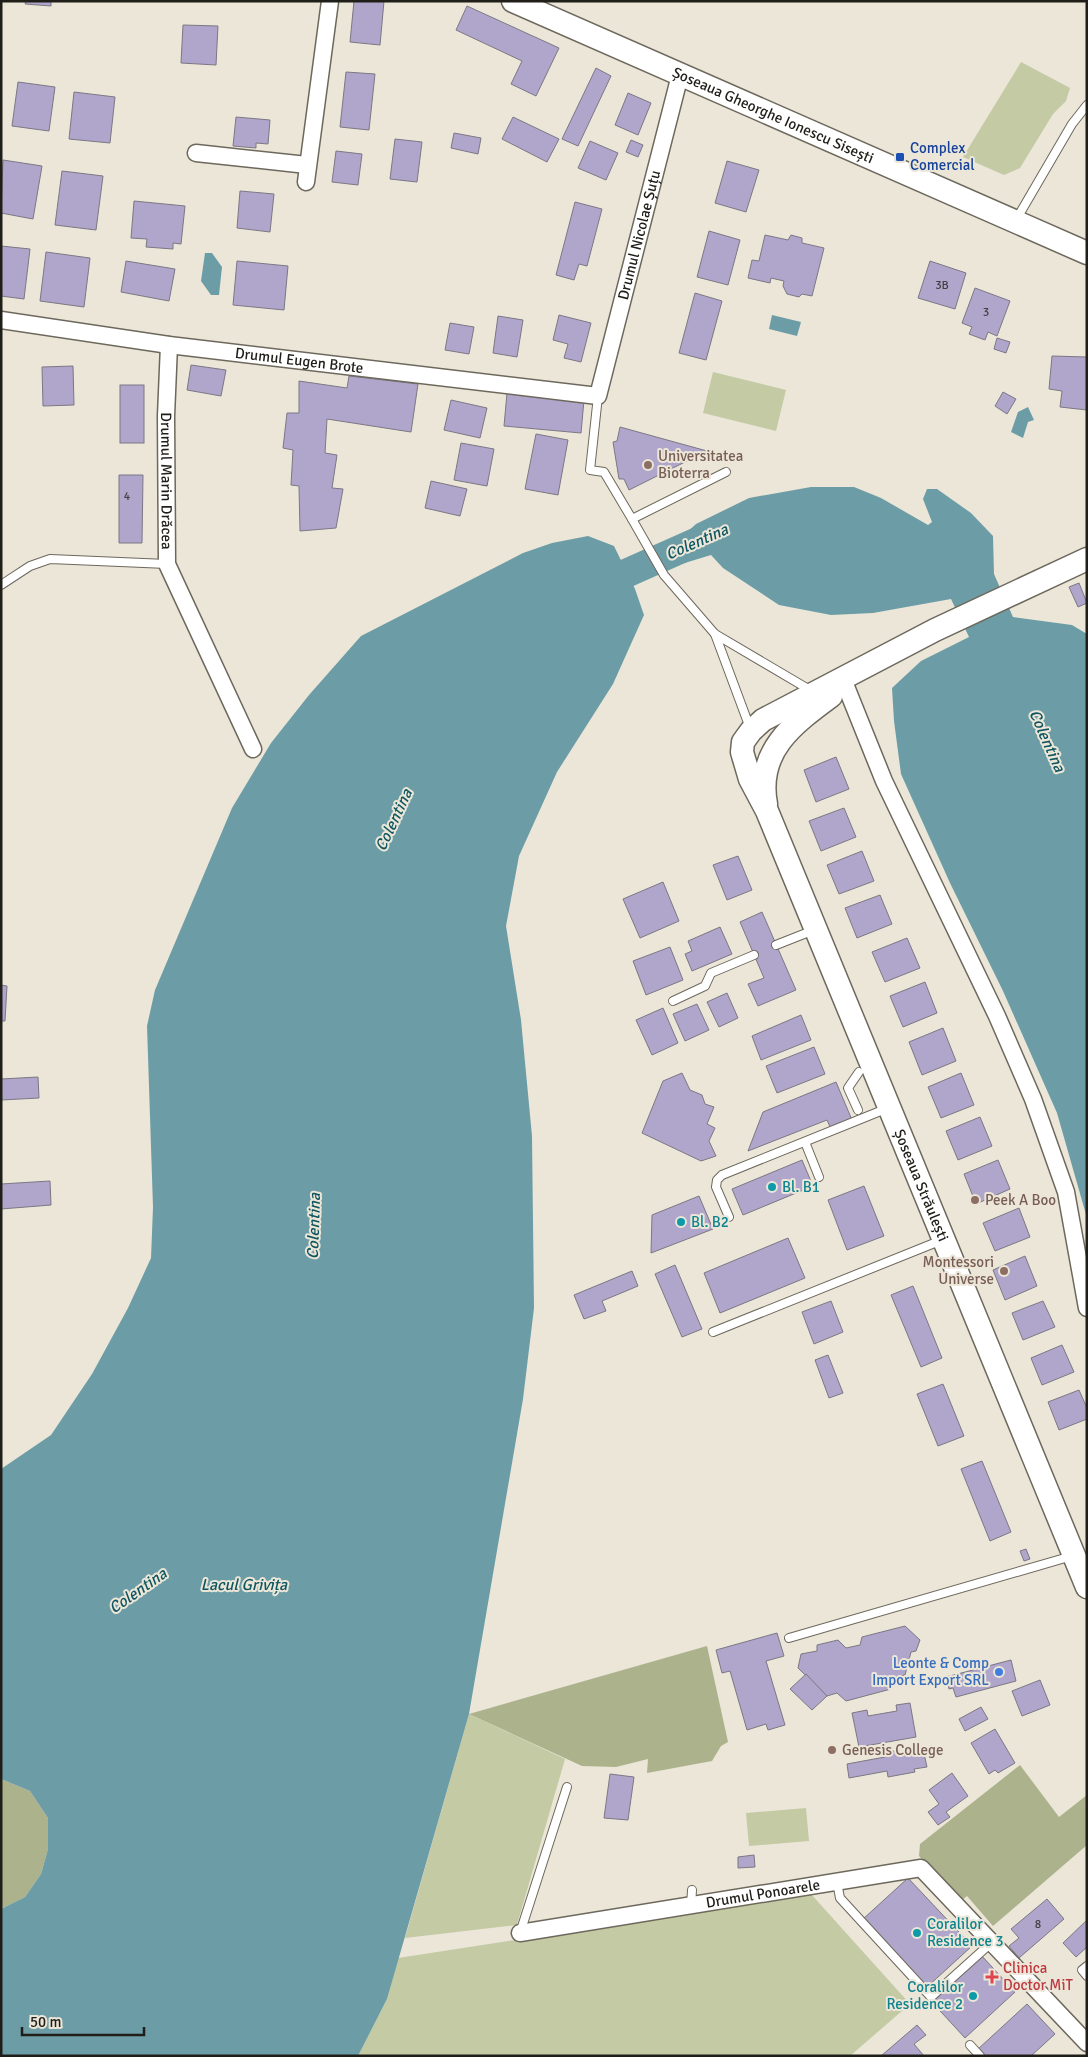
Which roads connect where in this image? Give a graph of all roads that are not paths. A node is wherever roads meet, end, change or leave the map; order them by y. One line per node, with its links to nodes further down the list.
1 (330, 1): 5 (street)
2 (513, 1): 3 (street, Șoseaua Gheorghe Ionescu Sisești)
3 (680, 75): 6 (street, Șoseaua Gheorghe Ionescu Sisești); 10 (street, Drumul Nicolae Șuțu)
4 (1087, 105): 6 (lane)
5 (196, 153)
6 (1016, 221): 7 (street, Șoseaua Gheorghe Ionescu Sisești)
7 (1087, 253)
8 (1, 320): 9 (street, Drumul Eugen Brote)
9 (169, 345): 10 (street, Drumul Eugen Brote); 14 (street, Drumul Marin Drăcea)
10 (598, 396): 12 (lane)
11 (726, 472): 12 (lane)
12 (632, 519): 16 (lane)
13 (1087, 559): 17 (street)
14 (167, 564): 15 (lane); 21 (street, Drumul Marin Drăcea)
15 (1, 585)
16 (715, 634): 19 (lane); 20 (lane)
17 (882, 658): 18 (street); 19 (street)
18 (845, 684): 22 (street); 34 (street)
19 (814, 692): 20 (street)
20 (751, 731): 22 (street)
21 (253, 749)
22 (767, 811): 23 (street, Șoseaua Străulești)
23 (816, 930): 24 (lane); 28 (street, Șoseaua Străulești)
24 (776, 946)
25 (754, 955): 26 (lane)
26 (673, 1001)
27 (859, 1072): 29 (lane)
28 (890, 1108): 30 (lane); 33 (street, Șoseaua Străulești)
29 (858, 1110)
30 (805, 1142): 31 (lane); 32 (lane)
31 (819, 1177)
32 (729, 1217)
33 (944, 1239): 35 (lane); 36 (street, Șoseaua Străulești)
34 (1087, 1308)
35 (713, 1332)
36 (1074, 1555): 37 (street, Șoseaua Străulești); 38 (lane)
37 (1087, 1587)
38 (789, 1638)
39 (567, 1787): 41 (lane, Drumul Ponoarele)
40 (838, 1882): 41 (street, Drumul Ponoarele); 42 (street, Drumul Ponoarele); 42 (lane)
41 (520, 1933)
42 (991, 1942): 45 (street, Drumul Ponoarele)
43 (1087, 1966): 44 (lane)
44 (1087, 1976)
45 (1087, 2043)
46 (970, 2046): 47 (lane)
47 (980, 2056)

